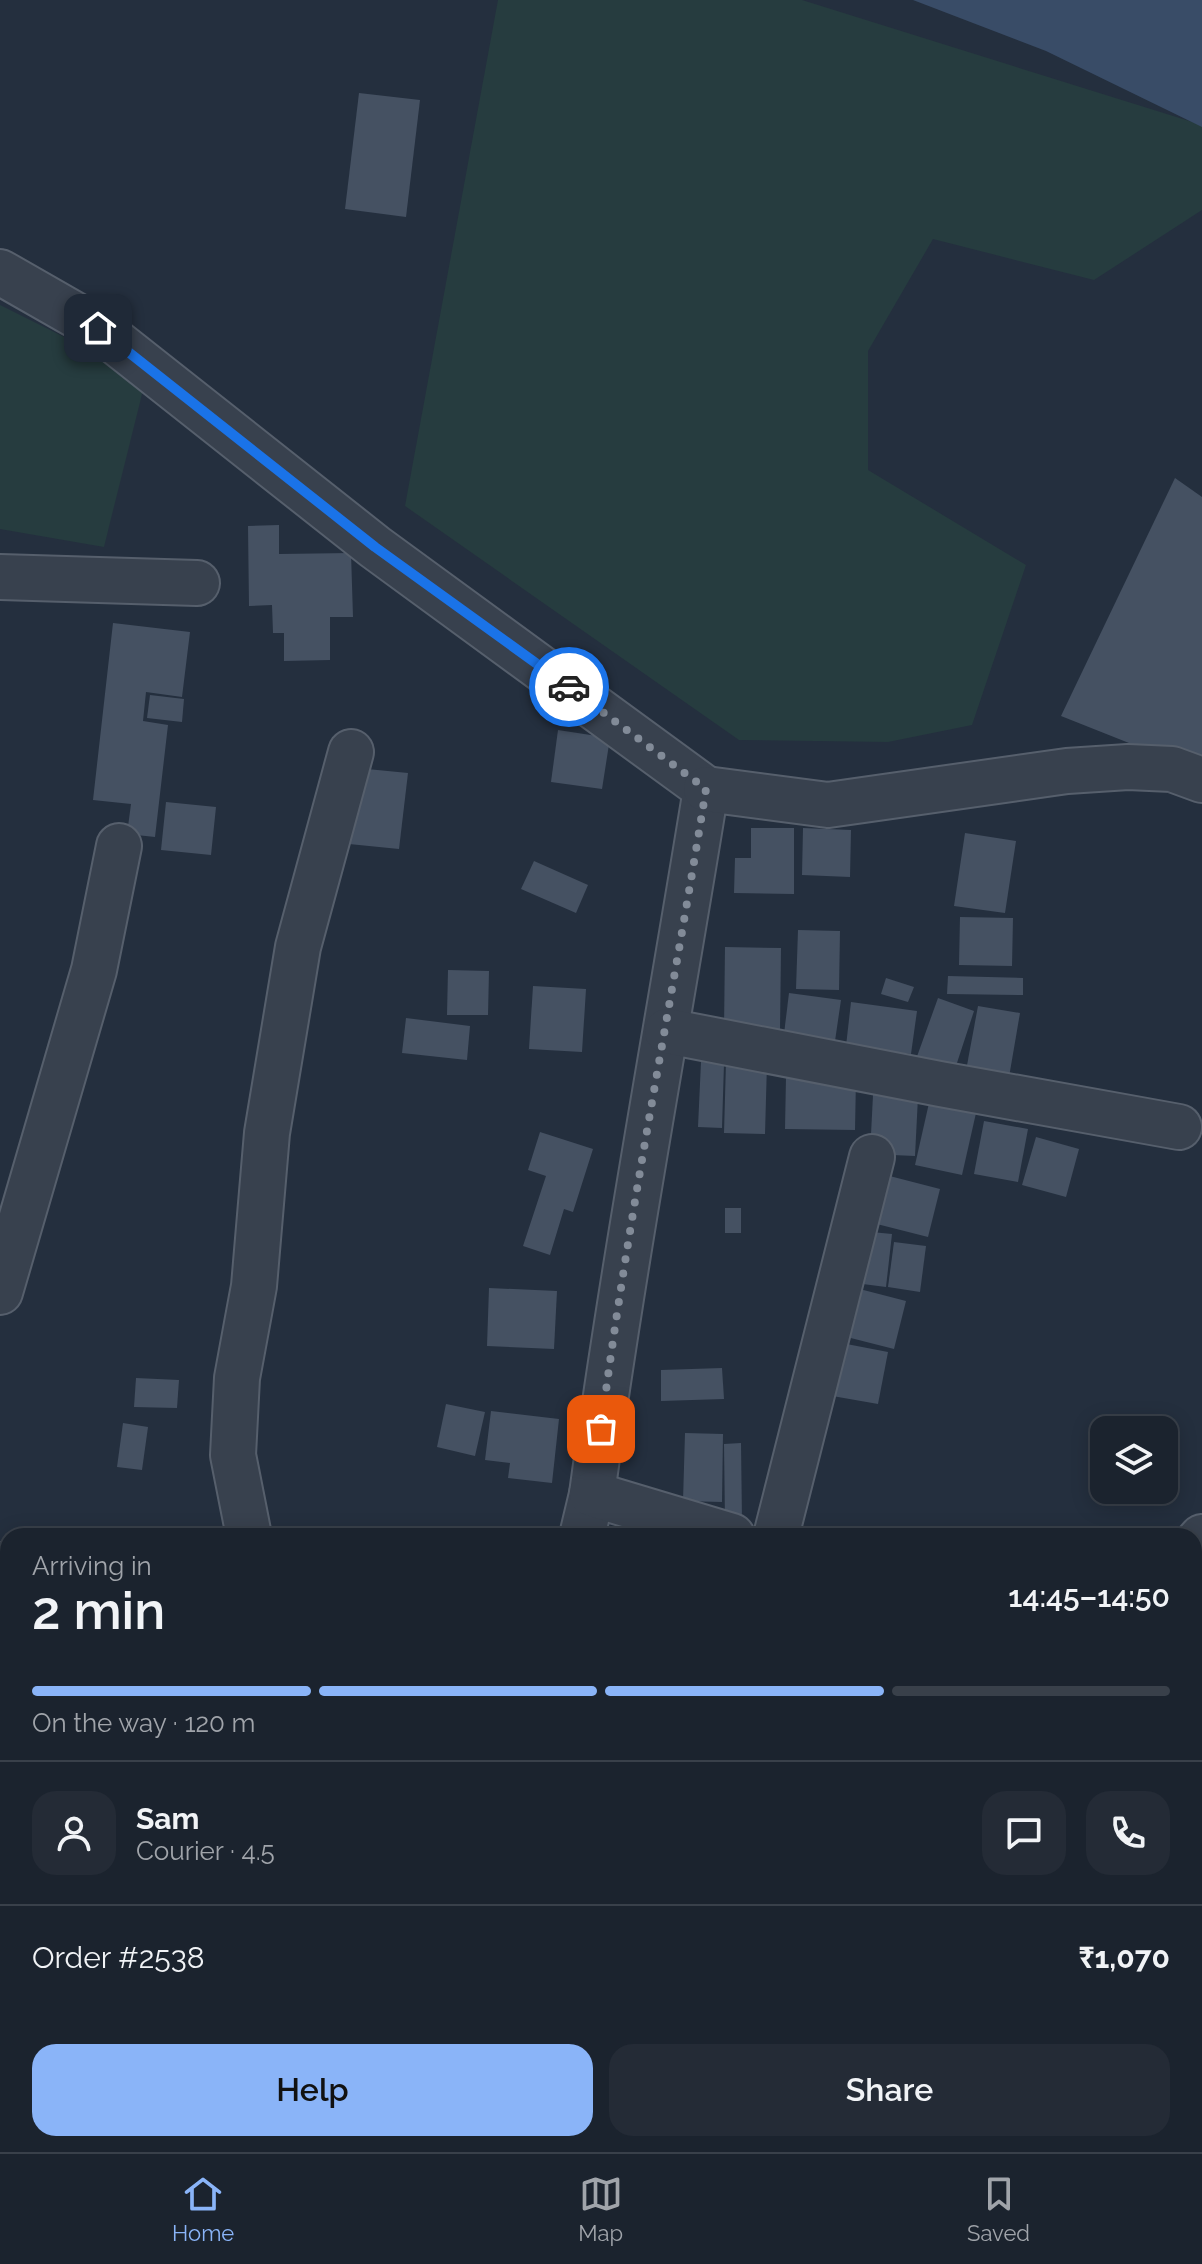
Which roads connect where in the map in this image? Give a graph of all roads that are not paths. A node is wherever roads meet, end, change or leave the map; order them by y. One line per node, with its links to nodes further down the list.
1 (0, 272): 6 (street)
2 (0, 577): 3 (street)
3 (197, 583)
4 (351, 752): 13 (street)
5 (1202, 780): 6 (street)
6 (706, 789): 8 (street)
7 (119, 846): 11 (street)
8 (667, 1031): 9 (street); 12 (street)
9 (1179, 1127)
10 (872, 1157): 16 (street)
11 (0, 1292)
12 (592, 1494): 14 (street); 15 (street)
13 (247, 1528)
14 (584, 1528)
15 (705, 1528)
16 (778, 1528)

